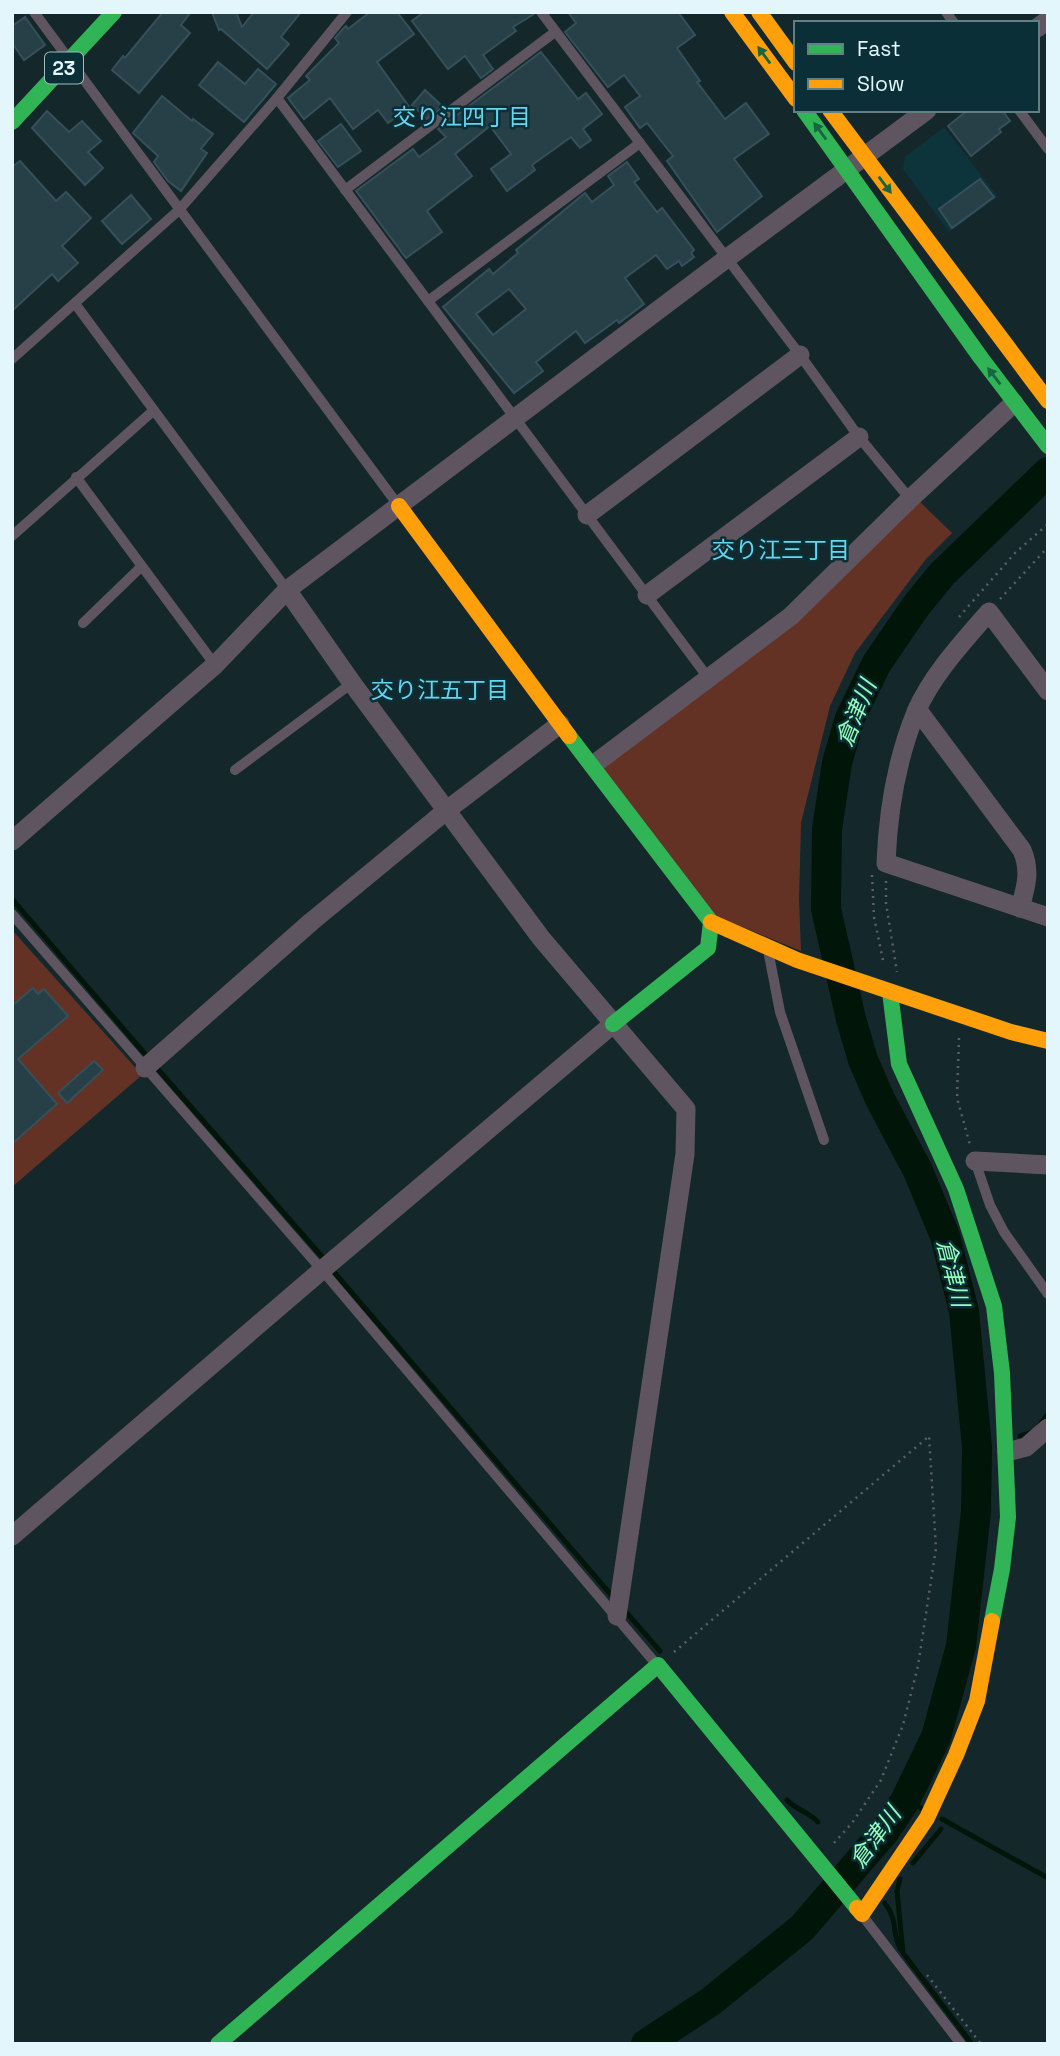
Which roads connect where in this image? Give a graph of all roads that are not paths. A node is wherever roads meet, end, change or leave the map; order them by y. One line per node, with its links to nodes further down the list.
1 (34, 12): 9 (lane)
2 (114, 12): 9 (street, 23)
3 (347, 12): 11 (lane)
4 (541, 12): 7 (lane)
5 (732, 12): 10 (street, one-way to 5)
6 (759, 12): 8 (street)
7 (555, 32): 17 (lane); 21 (lane)
8 (794, 60)
9 (70, 62): 16 (street, 23); 22 (lane)
10 (794, 96)
11 (277, 98): 21 (lane); 22 (lane)
12 (805, 112): 20 (street, one-way to 12)
13 (831, 112): 19 (street)
14 (924, 112): 19 (street)
15 (1020, 112): 18 (lane)
16 (12, 122)
17 (640, 143): 23 (lane); 24 (lane)
18 (1048, 149)
19 (865, 157): 20 (street); 28 (street, one-way to 28)
20 (848, 170): 23 (street); 29 (street, one-way to 20)
21 (345, 190): 24 (lane)
22 (179, 210): 25 (lane); 36 (lane)
23 (726, 258): 26 (lane); 31 (street)
24 (428, 301): 31 (lane)
25 (76, 305): 27 (lane); 30 (lane)
26 (800, 355): 32 (lane); 37 (street)
27 (12, 359)
28 (1048, 401)
29 (1014, 402): 33 (street); 35 (street)
30 (153, 411): 34 (lane); 40 (lane)
31 (515, 419): 36 (street); 37 (lane)
32 (859, 438): 35 (lane); 41 (street)
33 (1048, 446)
34 (76, 477): 38 (lane); 39 (lane)
35 (909, 499): 44 (street)
36 (399, 506): 40 (street); 48 (street)
37 (587, 515): 41 (lane)
38 (12, 536)
39 (141, 567): 42 (lane); 43 (lane)
40 (286, 590): 43 (street); 45 (street)
41 (647, 595): 44 (lane)
42 (83, 622)
43 (215, 665): 52 (street)
44 (709, 679): 49 (street)
45 (352, 683): 50 (lane); 51 (street)
46 (1048, 691): 47 (street)
47 (917, 709): 53 (street); 53 (street)
48 (560, 724): 49 (street); 51 (street)
49 (593, 765): 56 (street)
50 (235, 770)
51 (447, 810): 59 (street); 61 (street)
52 (12, 841)
53 (1020, 908): 55 (street)
54 (12, 914): 61 (lane)
55 (1048, 917)
56 (711, 922): 57 (street); 59 (street)
57 (767, 946): 58 (street); 62 (lane)
58 (890, 992): 60 (street); 68 (street)
59 (613, 1024): 65 (street); 70 (street)
60 (1048, 1041)
61 (145, 1068): 65 (lane)
62 (824, 1140)
63 (975, 1161): 64 (street); 66 (lane)
64 (1048, 1165)
65 (322, 1270): 69 (street); 70 (lane)
66 (1048, 1294)
67 (1048, 1428): 68 (street)
68 (1007, 1452): 72 (street)
69 (12, 1536)
70 (617, 1616): 71 (lane)
71 (658, 1665): 72 (street); 73 (street)
72 (858, 1910): 74 (lane)
73 (218, 2044)
74 (961, 2044)

